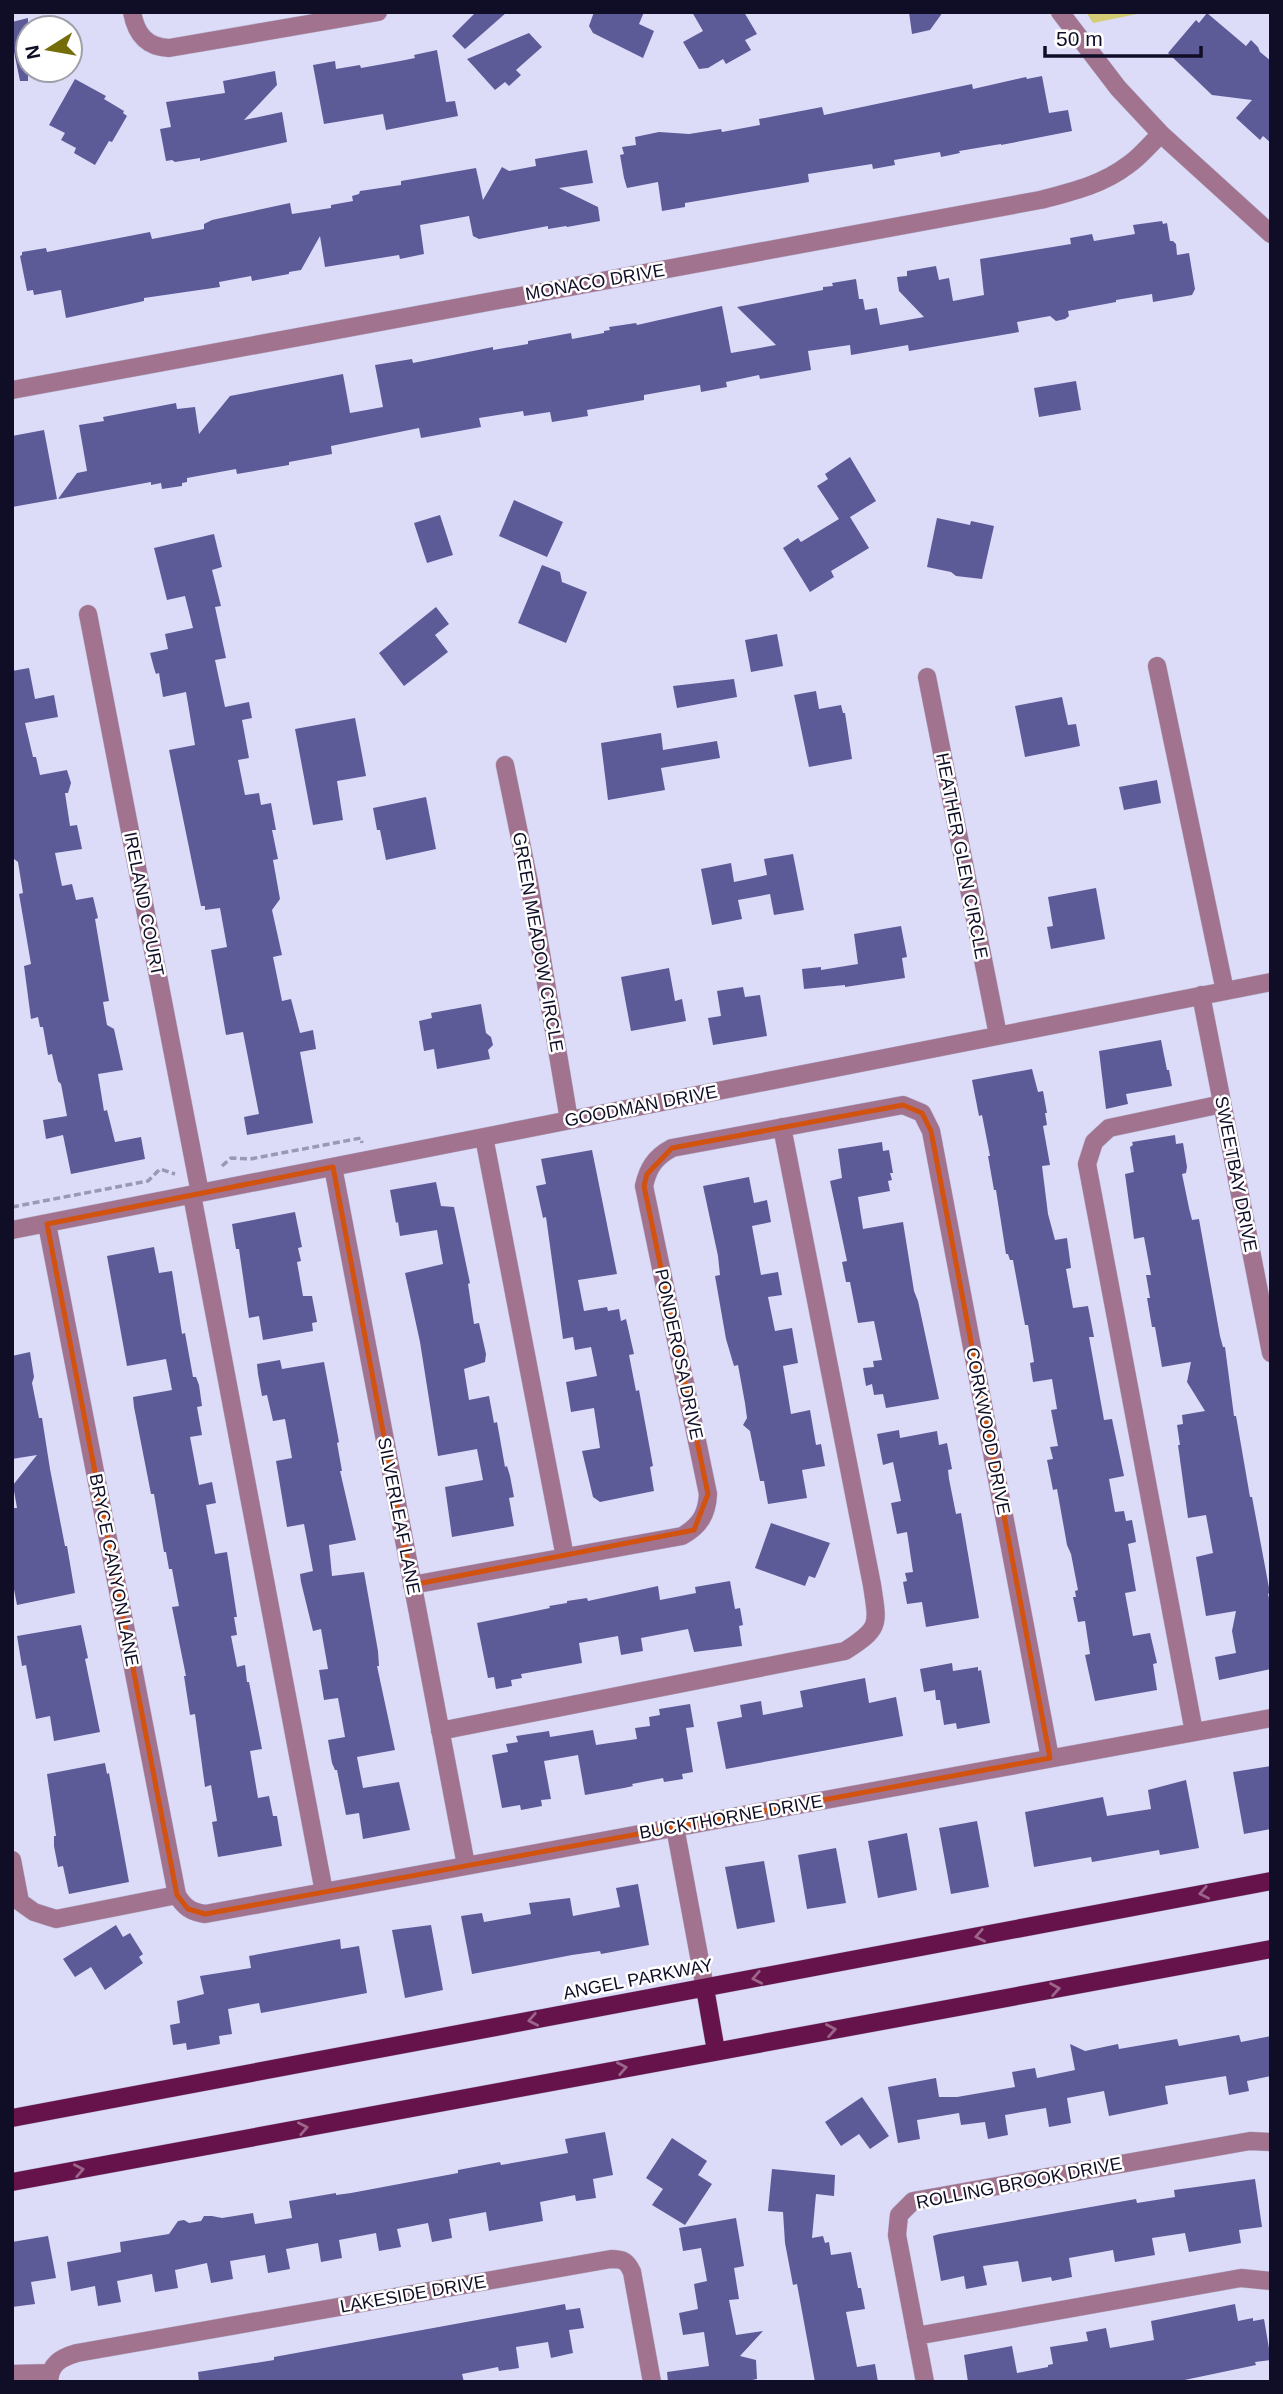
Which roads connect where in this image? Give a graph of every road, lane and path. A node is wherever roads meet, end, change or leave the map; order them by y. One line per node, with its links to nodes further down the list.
1 (132, 12): 2 (street)
2 (378, 12)
3 (1060, 12): 4 (street)
4 (1161, 134): 5 (street); 6 (street, MONACO DRIVE)
5 (1271, 234)
6 (12, 390)
7 (88, 614): 24 (street, IRELAND COURT)
8 (1157, 666): 12 (street)
9 (927, 677): 14 (street, HEATHER GLEN CIRCLE)
10 (505, 765): 17 (street, GREEN MEADOW CIRCLE)
11 (1271, 982): 12 (street, GOODMAN DRIVE)
12 (1225, 991): 13 (street, GOODMAN DRIVE)
13 (1201, 995): 14 (street, GOODMAN DRIVE); 15 (street, SWEETBAY DRIVE)
14 (998, 1035): 17 (street, GOODMAN DRIVE)
15 (1222, 1104): 28 (street, SWEETBAY DRIVE); 33 (street)
16 (916, 1110): 18 (street, PONDEROSA DRIVE); 34 (street, CORKWOOD DRIVE)
17 (569, 1120): 19 (street, GOODMAN DRIVE)
18 (782, 1127): 29 (street, PONDEROSA DRIVE); 32 (street)
19 (484, 1137): 20 (street, GOODMAN DRIVE); 29 (street)
20 (366, 1160): 21 (path); 22 (street, GOODMAN DRIVE)
21 (222, 1166)
22 (333, 1167): 24 (street, GOODMAN DRIVE); 30 (street, SILVERLEAF LANE)
23 (175, 1174): 25 (path)
24 (196, 1194): 26 (street, GOODMAN DRIVE); 39 (street, IRELAND COURT)
25 (12, 1207)
26 (47, 1224): 27 (street, GOODMAN DRIVE); 40 (street, BRYCE CANYON LANE)
27 (12, 1230)
28 (1271, 1353)
29 (565, 1557): 30 (street, PONDEROSA DRIVE)
30 (412, 1586): 32 (street, SILVERLEAF LANE)
31 (1271, 1718): 33 (street, BUCKTHORNE DRIVE)
32 (440, 1731): 37 (street, SILVERLEAF LANE)
33 (1194, 1732): 34 (street, BUCKTHORNE DRIVE)
34 (1050, 1758): 35 (street, BUCKTHORNE DRIVE)
35 (675, 1827): 37 (street, BUCKTHORNE DRIVE); 42 (street)
36 (12, 1860): 40 (street)
37 (466, 1865): 39 (street, BUCKTHORNE DRIVE)
38 (1271, 1881): 42 (main road, ANGEL PARKWAY, one-way to 42)
39 (324, 1892): 40 (street, BUCKTHORNE DRIVE)
40 (177, 1895)
41 (1271, 1949): 43 (main road, one-way to 41)
42 (705, 1988): 43 (main road); 44 (main road, ANGEL PARKWAY, one-way to 44)
43 (716, 2051): 46 (main road, one-way to 43)
44 (12, 2118)
45 (1271, 2142): 48 (street, ROLLING BROOK DRIVE)
46 (12, 2182)
47 (1271, 2281): 48 (street)
48 (916, 2336): 52 (street, ROLLING BROOK DRIVE)
49 (12, 2374): 50 (street)
50 (50, 2378): 51 (street, LAKESIDE DRIVE)
51 (652, 2382)
52 (925, 2382)

